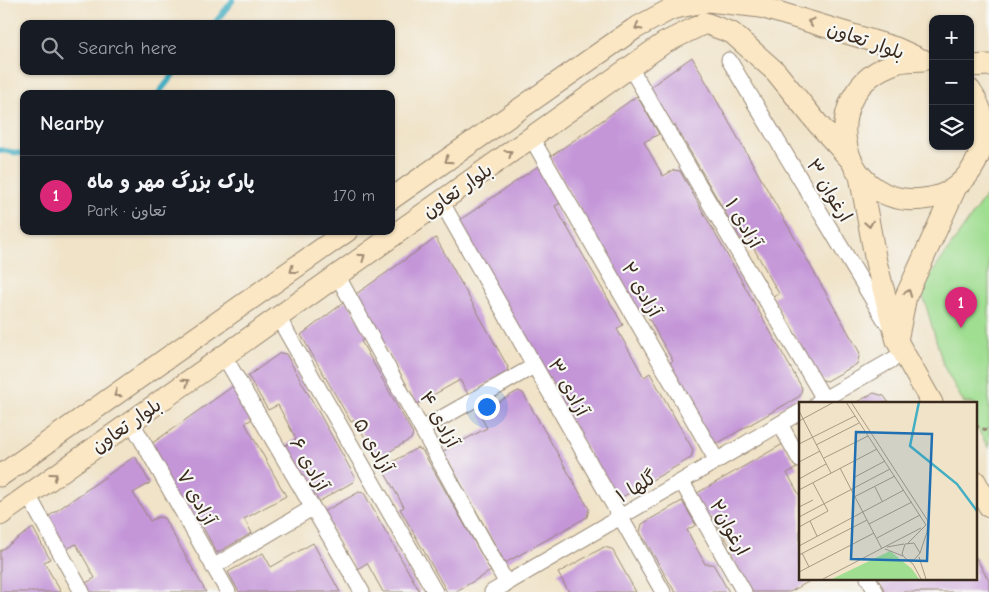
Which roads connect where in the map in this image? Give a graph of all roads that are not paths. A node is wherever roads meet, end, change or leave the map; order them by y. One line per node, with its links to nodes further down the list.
1 (729, 60): 19 (street, ارغوان ۳)
2 (928, 62): 9 (street); 12 (street, بلوار تعاون, one-way to 12)
3 (989, 65): 4 (street)
4 (974, 66)
5 (630, 67): 7 (street, بلوار تعاون); 9 (street, بلوار تعاون); 22 (street, آزادی ۱)
6 (974, 96): 8 (street)
7 (531, 137): 13 (street, بلوار تعاون, one-way to 7); 29 (street, آزادی ۲)
8 (985, 144): 11 (street)
9 (850, 158): 10 (street)
10 (860, 176): 11 (street); 19 (street, one-way to 19)
11 (956, 187): 19 (street, one-way to 11)
12 (395, 196)
13 (441, 201): 14 (street, بلوار تعاون, one-way to 13); 21 (street, آزادی ۳)
14 (395, 234)
15 (340, 235): 30 (street, بلوار تعاون, one-way to 30)
16 (393, 235): 17 (street, بلوار تعاون, one-way to 16)
17 (337, 275): 18 (street, بلوار تعاون); 27 (street, آزادی ۴)
18 (278, 317): 20 (street, بلوار تعاون); 44 (street, آزادی ۵)
19 (901, 347): 22 (street); 23 (street)
20 (224, 356): 25 (street, بلوار تعاون, one-way to 20); 35 (street, آزادی ۶)
21 (534, 366): 27 (street); 37 (street, آزادی ۳)
22 (820, 401)
23 (931, 402)
24 (799, 413): 26 (street, گلها ۱)
25 (131, 421): 33 (street, بلوار تعاون, one-way to 25); 38 (street, آزادی ۷)
26 (780, 424): 28 (street); 29 (street, گلها ۱)
27 (422, 428): 40 (street, آزادی ۴)
28 (799, 458)
29 (718, 461): 31 (street, گلها ۱)
30 (0, 476)
31 (682, 482): 37 (street, گلها ۱); 47 (street, ارغوان۲)
32 (976, 483): 34 (street)
33 (28, 495): 36 (street, بلوار تعاون); 41 (street)
34 (989, 506)
35 (312, 508): 38 (street); 43 (street, آزادی ۶)
36 (0, 515)
37 (620, 518): 40 (street, گلها ۱); 46 (street, آزادی ۳)
38 (214, 567): 42 (street, آزادی ۷)
39 (869, 580): 48 (street)
40 (507, 584): 45 (street, گلها ۱)
41 (82, 592)
42 (228, 592)
43 (362, 592)
44 (435, 592)
45 (492, 592)
46 (664, 592)
47 (744, 592)
48 (876, 592)

